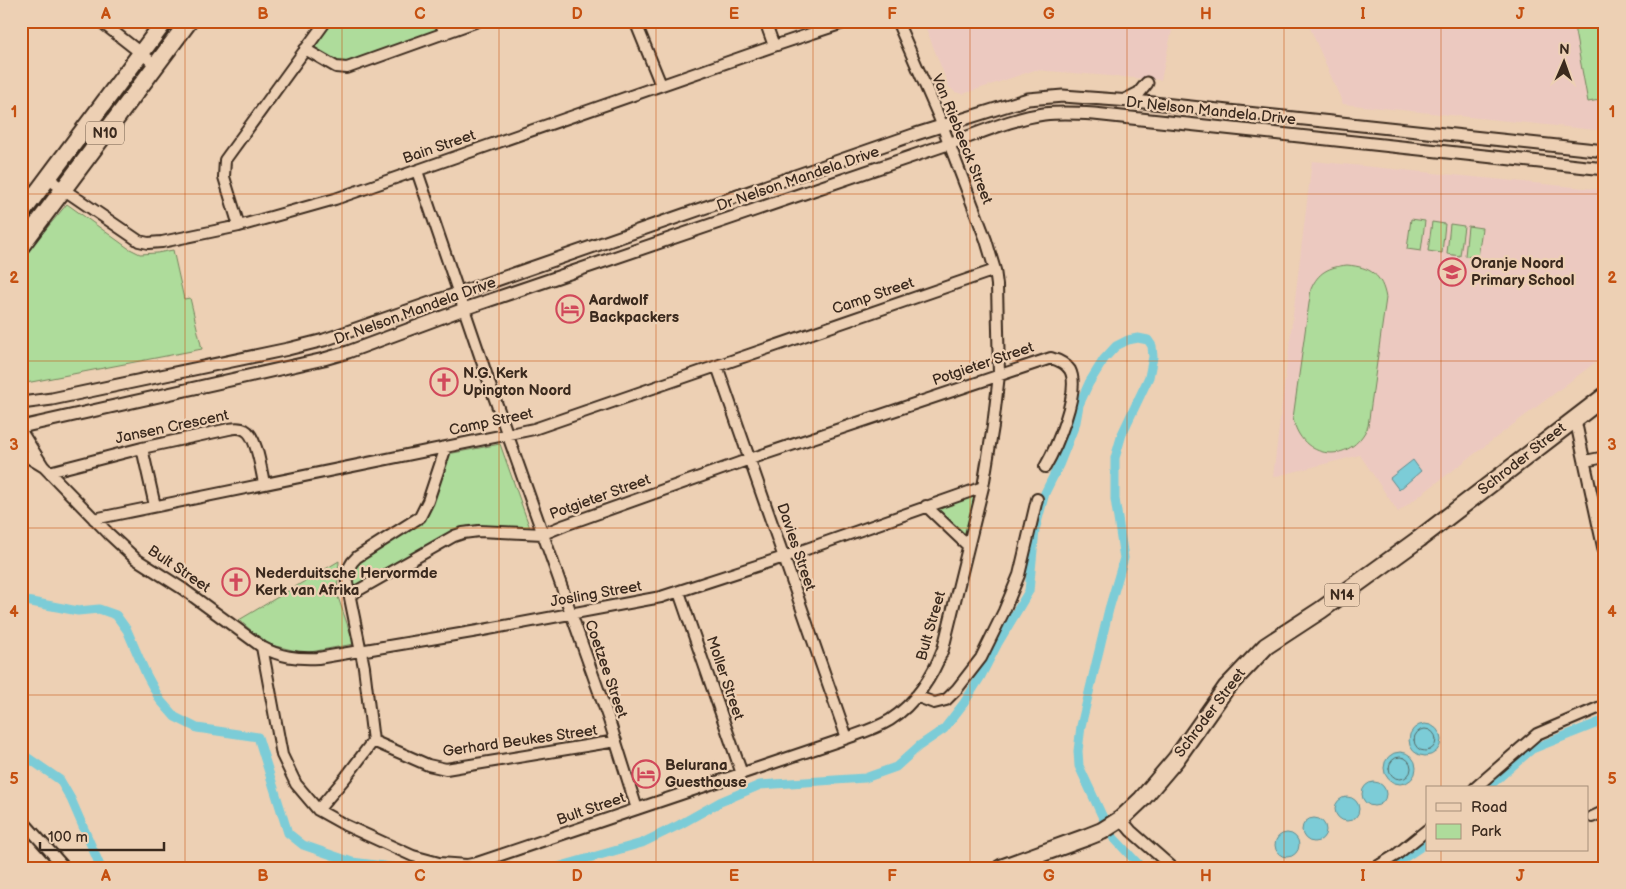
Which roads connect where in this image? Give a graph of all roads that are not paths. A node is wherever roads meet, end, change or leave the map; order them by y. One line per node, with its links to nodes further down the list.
1 (100, 21): 14 (street)
2 (165, 21): 14 (highway, N10)
3 (189, 21): 15 (highway, N10)
4 (326, 21): 13 (street)
5 (440, 21): 11 (street)
6 (478, 21): 11 (street)
7 (635, 21): 17 (street)
8 (765, 21): 12 (street)
9 (849, 21): 12 (street, Bain Street)
10 (897, 21): 22 (street, Van Riebeeck Street)
11 (445, 34): 13 (street)
12 (774, 46): 17 (street, Bain Street)
13 (305, 49): 30 (street)
14 (140, 54): 15 (street); 27 (highway, N10)
15 (156, 65): 28 (highway, N10)
16 (1147, 83): 18 (street)
17 (661, 85): 26 (street, Bain Street)
18 (1123, 100): 19 (street, Dr Nelson Mandela Drive); 22 (street, Dr Nelson Mandela Drive)
19 (1150, 104): 20 (street); 21 (street); 24 (street, Dr Nelson Mandela Drive)
20 (1120, 117): 21 (street, Dr Nelson Mandela Drive); 23 (street, Dr Nelson Mandela Drive)
21 (1176, 123): 25 (street, Dr Nelson Mandela Drive)
22 (942, 126): 23 (street, Van Riebeeck Street); 33 (street, Dr Nelson Mandela Drive)
23 (948, 144): 32 (street, Van Riebeeck Street); 34 (street, Dr Nelson Mandela Drive)
24 (1605, 150)
25 (1605, 169)
26 (417, 171): 30 (street, Bain Street); 33 (street, Coetzee Street)
27 (48, 178): 28 (street, Bain Street); 29 (highway, N10)
28 (64, 189): 30 (street, Bain Street); 31 (highway, N10)
29 (21, 214)
30 (239, 226)
31 (21, 246)
32 (995, 270): 35 (street, Camp Street); 36 (street, Bult Street)
33 (459, 293): 34 (street, Coetzee Street); 38 (street, Dr Nelson Mandela Drive)
34 (464, 309): 40 (street, Dr Nelson Mandela Drive); 41 (street, Coetzee Street)
35 (717, 366): 41 (street, Camp Street); 46 (street, Davies Street)
36 (1000, 375): 46 (street, Potgieter Street); 48 (street, Potgieter Street); 51 (street, Bult Street)
37 (1605, 396): 39 (highway, Schroder Street / N14)
38 (21, 403)
39 (1575, 418): 47 (street); 78 (highway, Schroder Street / N14)
40 (21, 429): 49 (street, Bult Street)
41 (508, 435): 42 (street, Camp Street); 57 (street, Coetzee Street)
42 (446, 447): 50 (street, Camp Street); 62 (street)
43 (142, 448): 49 (street, Jansen Crescent); 50 (street, Jansen Crescent); 53 (street)
44 (21, 453): 49 (street, Bult Street)
45 (1605, 457): 47 (street)
46 (750, 459): 57 (street, Potgieter Street); 60 (street, Davies Street)
47 (1585, 461): 55 (street)
48 (1045, 467)
49 (46, 469): 56 (street, Bult Street)
50 (264, 483): 53 (street, Camp Street)
51 (983, 487): 54 (street, Josling Street); 58 (street, Bult Street)
52 (1036, 499): 66 (street)
53 (155, 506): 56 (street, Camp Street)
54 (926, 506): 58 (street); 60 (street, Josling Street)
55 (1601, 517): 59 (street)
56 (94, 519): 64 (street, Bult Street)
57 (543, 534): 62 (street, Potgieter Street); 63 (street, Coetzee Street)
58 (967, 546): 66 (street, Bult Street)
59 (1605, 556)
60 (784, 557): 61 (street, Josling Street); 68 (street, Davies Street)
61 (679, 592): 63 (street, Josling Street); 71 (street, Moller Street)
62 (350, 595): 65 (street)
63 (571, 613): 65 (street, Josling Street); 70 (street, Coetzee Street)
64 (262, 647): 65 (street, Josling Street); 74 (street, Bult Street)
65 (361, 652): 69 (street)
66 (916, 696): 68 (street, Bult Street)
67 (1605, 705): 72 (street)
68 (847, 738): 71 (street, Bult Street)
69 (373, 741): 70 (street, Gerhard Beukes Street); 74 (street)
70 (616, 742): 73 (street, Coetzee Street)
71 (742, 774): 73 (street, Bult Street)
72 (1477, 786)
73 (637, 809): 74 (street, Bult Street)
74 (318, 810)
75 (1605, 811): 76 (street)
76 (1592, 817)
77 (21, 819): 80 (street)
78 (1111, 825): 81 (highway, Schroder Street / N14); 82 (street)
79 (1426, 831): 83 (street)
80 (65, 868)
81 (1001, 868)
82 (1173, 868)
83 (1375, 868)

